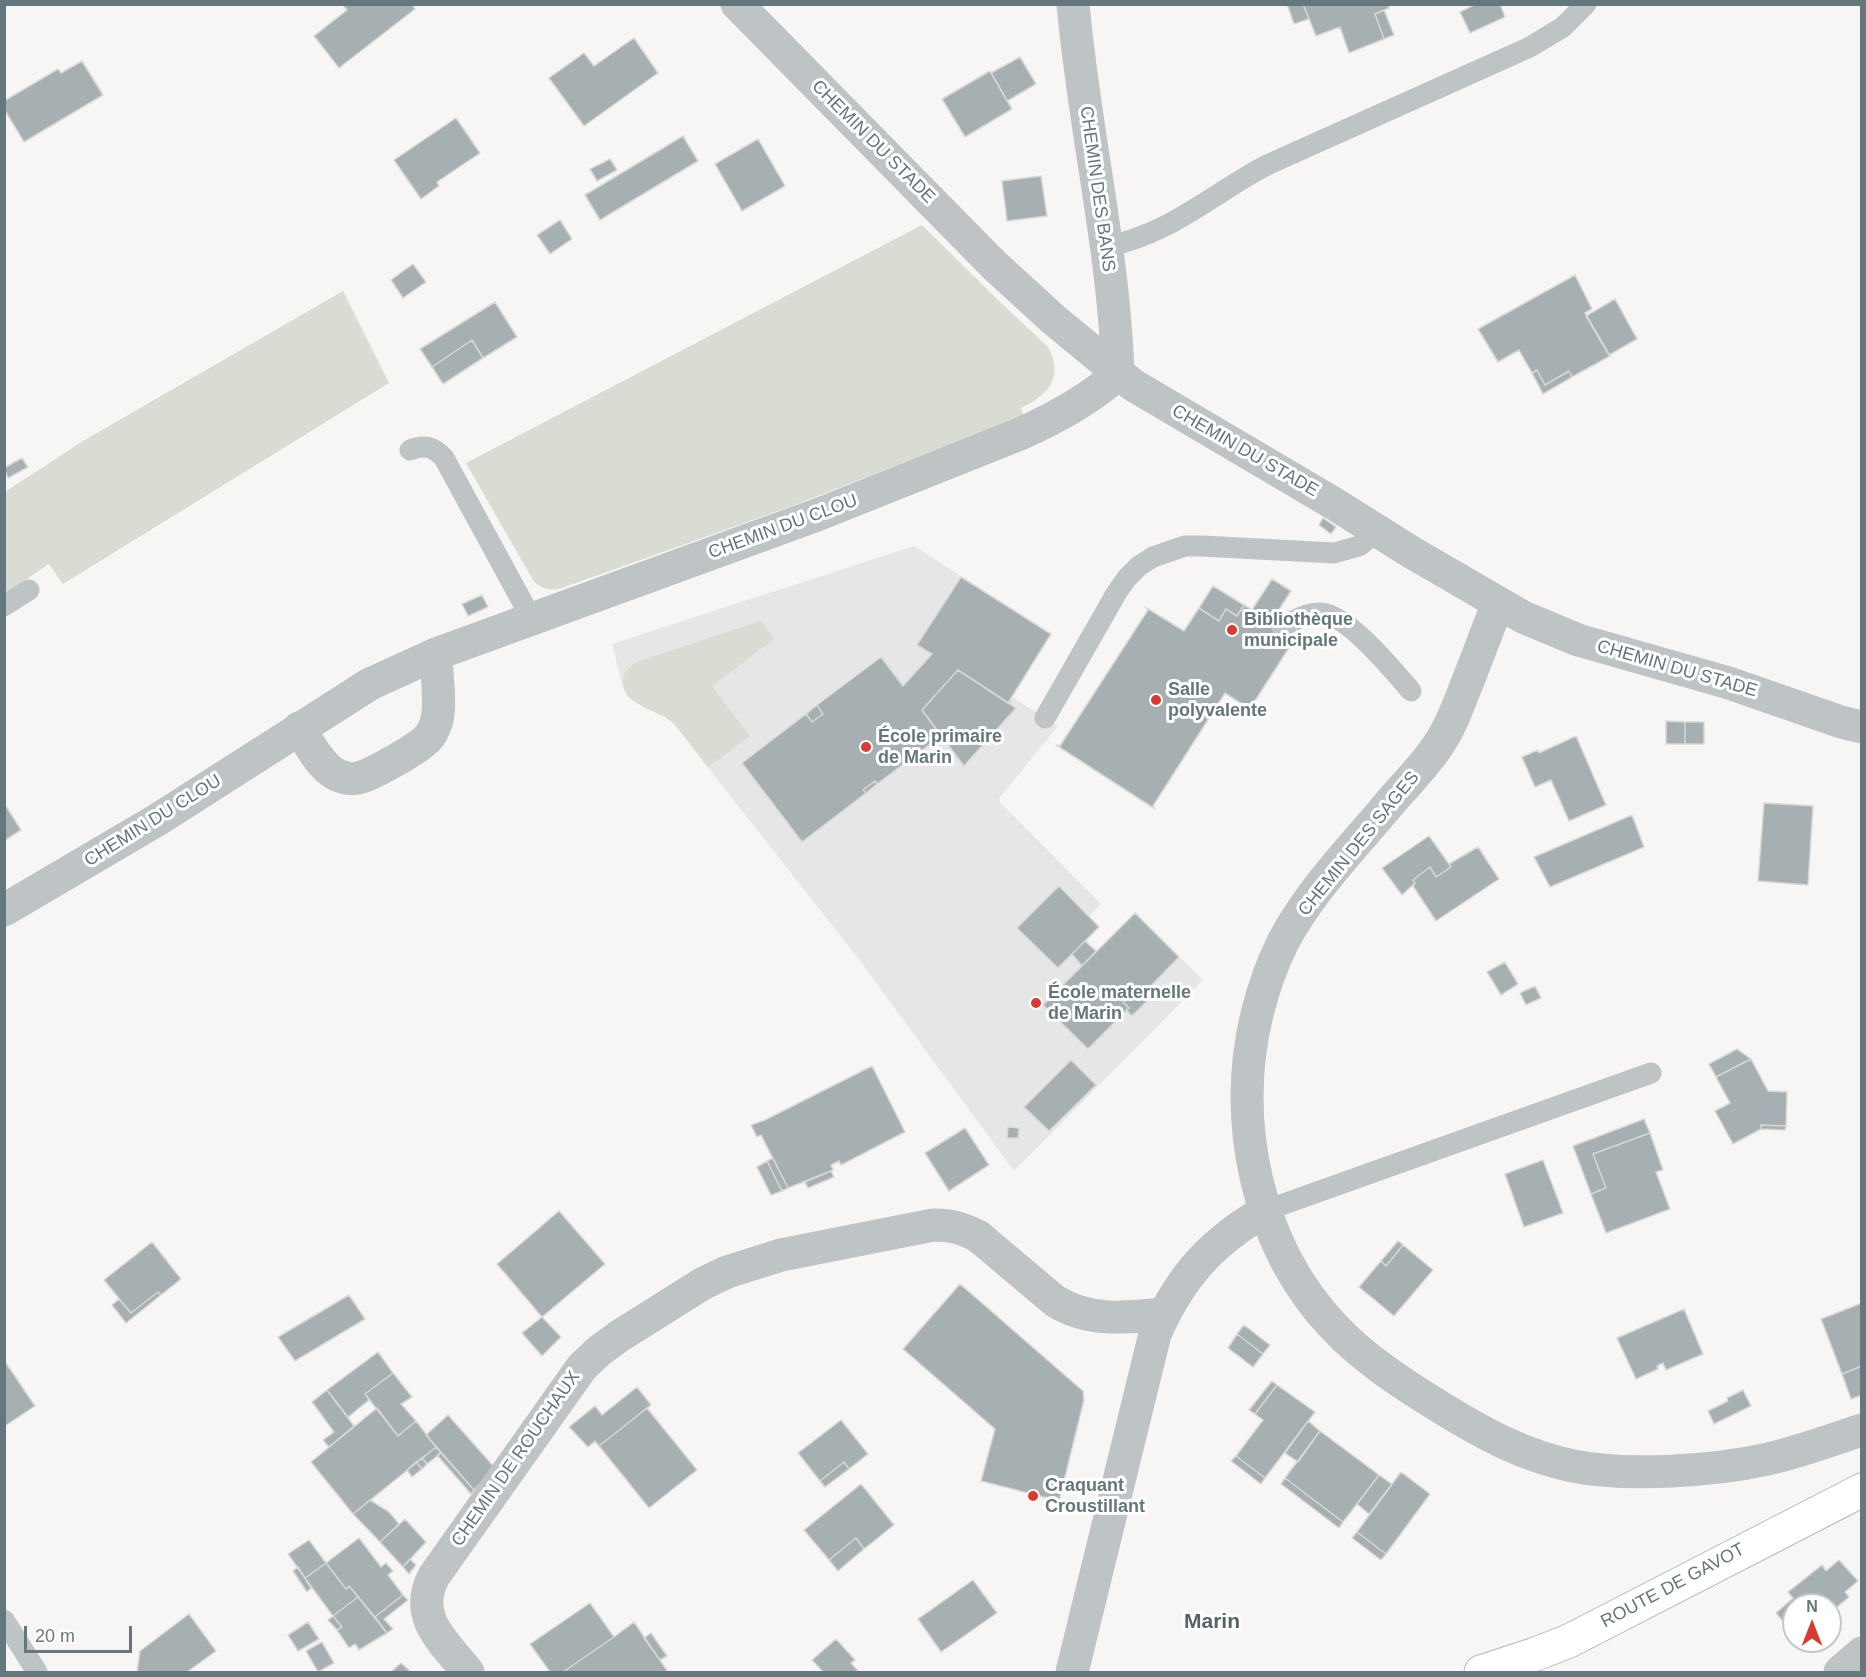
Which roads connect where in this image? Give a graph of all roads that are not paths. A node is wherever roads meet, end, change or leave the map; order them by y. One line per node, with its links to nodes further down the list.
1 (737, 4): 5 (street, CHEMIN DU STADE)
2 (1073, 4): 4 (street, CHEMIN DES BANS)
3 (1586, 4): 4 (lane)
4 (1105, 247): 5 (street, CHEMIN DES BANS)
5 (1118, 374): 7 (street, CHEMIN DU STADE); 11 (street, CHEMIN DU CLOU)
6 (410, 450): 11 (lane)
7 (1377, 532): 9 (street, CHEMIN DU STADE); 15 (lane)
8 (29, 590): 10 (lane)
9 (1498, 603): 16 (street, CHEMIN DU STADE); 20 (street, CHEMIN DES SAGES)
10 (4, 606)
11 (530, 620): 13 (street, CHEMIN DU CLOU)
12 (1282, 627): 14 (lane)
13 (436, 654): 17 (street, CHEMIN DU CLOU); 17 (street)
14 (1411, 691)
15 (1046, 718)
16 (1862, 727)
17 (299, 728): 18 (street, CHEMIN DU CLOU)
18 (4, 910)
19 (1651, 1073): 20 (lane)
20 (1267, 1210): 21 (street); 22 (street, CHEMIN DES SAGES)
21 (1164, 1314): 27 (street, CHEMIN DE ROUCHAUX); 28 (street)
22 (1862, 1430)
23 (1862, 1490): 29 (street, ROUTE DE GAVOT)
24 (4, 1620): 26 (lane)
25 (1862, 1653): 30 (street)
26 (38, 1672)
27 (468, 1672)
28 (1072, 1672)
29 (1481, 1672)
30 (1840, 1672)

